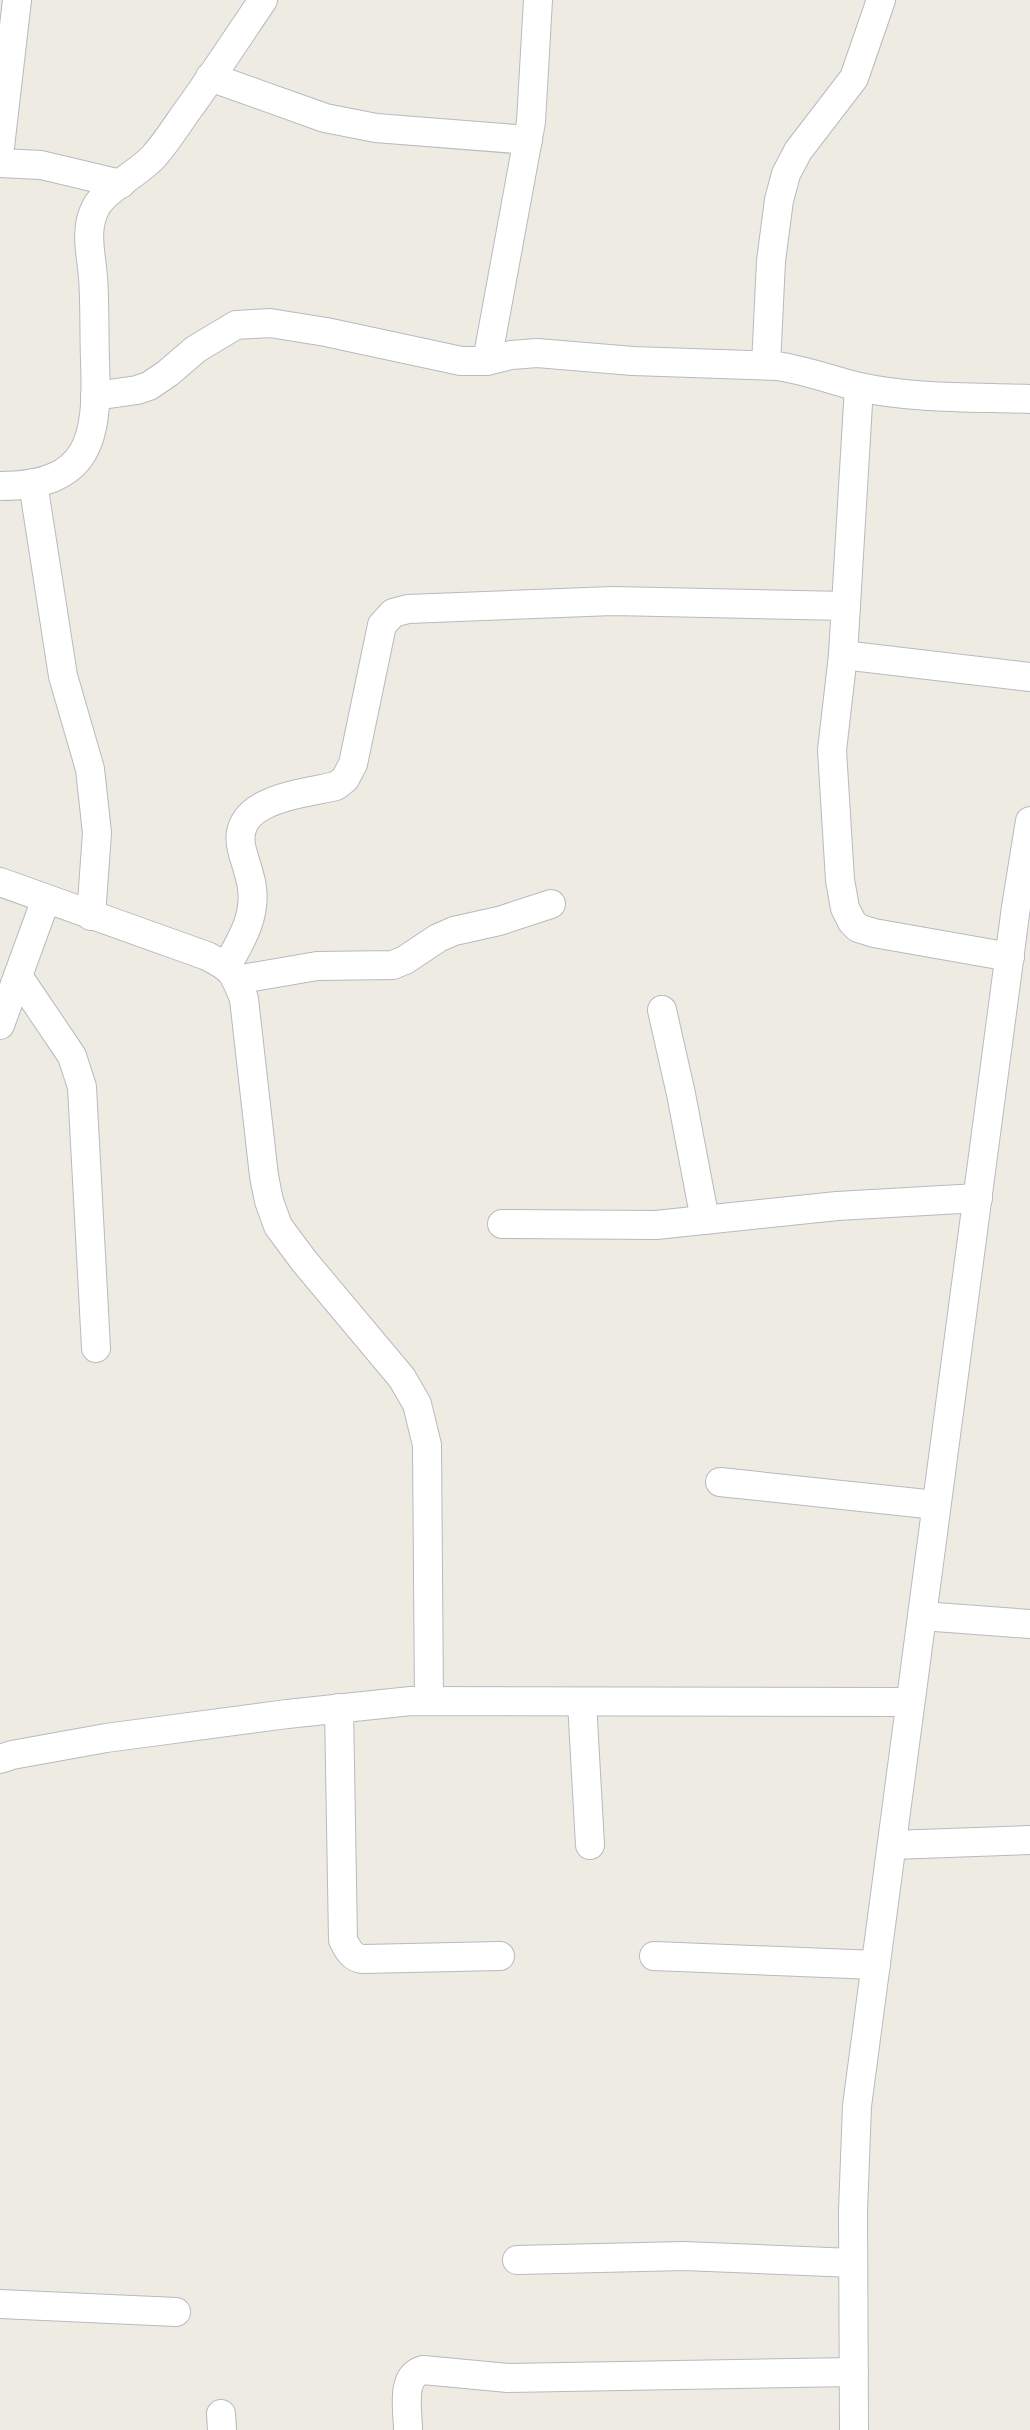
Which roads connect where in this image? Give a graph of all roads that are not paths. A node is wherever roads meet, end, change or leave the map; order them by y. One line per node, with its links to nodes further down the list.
1 (16, 0): 7 (street)
2 (538, 0): 6 (street)
3 (880, 0): 11 (street)
4 (253, 2): 5 (street)
5 (210, 77): 6 (street); 9 (street)
6 (528, 140): 10 (street)
7 (0, 147)
8 (0, 163): 9 (street)
9 (121, 184): 13 (street)
10 (486, 361): 11 (street); 13 (street)
11 (766, 365): 12 (street)
12 (859, 387): 14 (street); 17 (street)
13 (95, 396): 15 (street)
14 (1030, 399)
15 (33, 483): 16 (street); 24 (street)
16 (0, 486)
17 (846, 606): 18 (street); 26 (street)
18 (843, 655): 19 (street); 25 (street)
19 (1030, 677)
20 (1030, 822): 25 (street)
21 (0, 882): 22 (street)
22 (46, 899): 24 (street); 27 (street)
23 (551, 904): 26 (street)
24 (91, 916): 26 (street)
25 (1010, 957): 30 (street)
26 (232, 973): 38 (street)
27 (18, 976): 29 (street); 33 (street)
28 (662, 1010): 31 (street)
29 (0, 1025)
30 (978, 1198): 31 (street); 35 (street)
31 (704, 1220): 32 (street)
32 (502, 1224)
33 (96, 1348)
34 (720, 1482): 35 (street)
35 (936, 1505): 36 (street)
36 (922, 1616): 37 (street); 40 (street)
37 (1030, 1624)
38 (429, 1701): 39 (street); 41 (street)
39 (582, 1702): 40 (street); 44 (street)
40 (910, 1702): 45 (street)
41 (339, 1708): 42 (street); 46 (street)
42 (0, 1759)
43 (1030, 1840): 45 (street)
44 (590, 1845)
45 (892, 1845): 48 (street)
46 (500, 1956)
47 (654, 1956): 48 (street)
48 (876, 1965): 50 (street)
49 (517, 2260): 50 (street)
50 (853, 2263): 53 (street)
51 (0, 2304): 52 (street)
52 (176, 2312)
53 (854, 2372): 54 (street); 55 (street)
54 (408, 2430)
55 (854, 2430)

